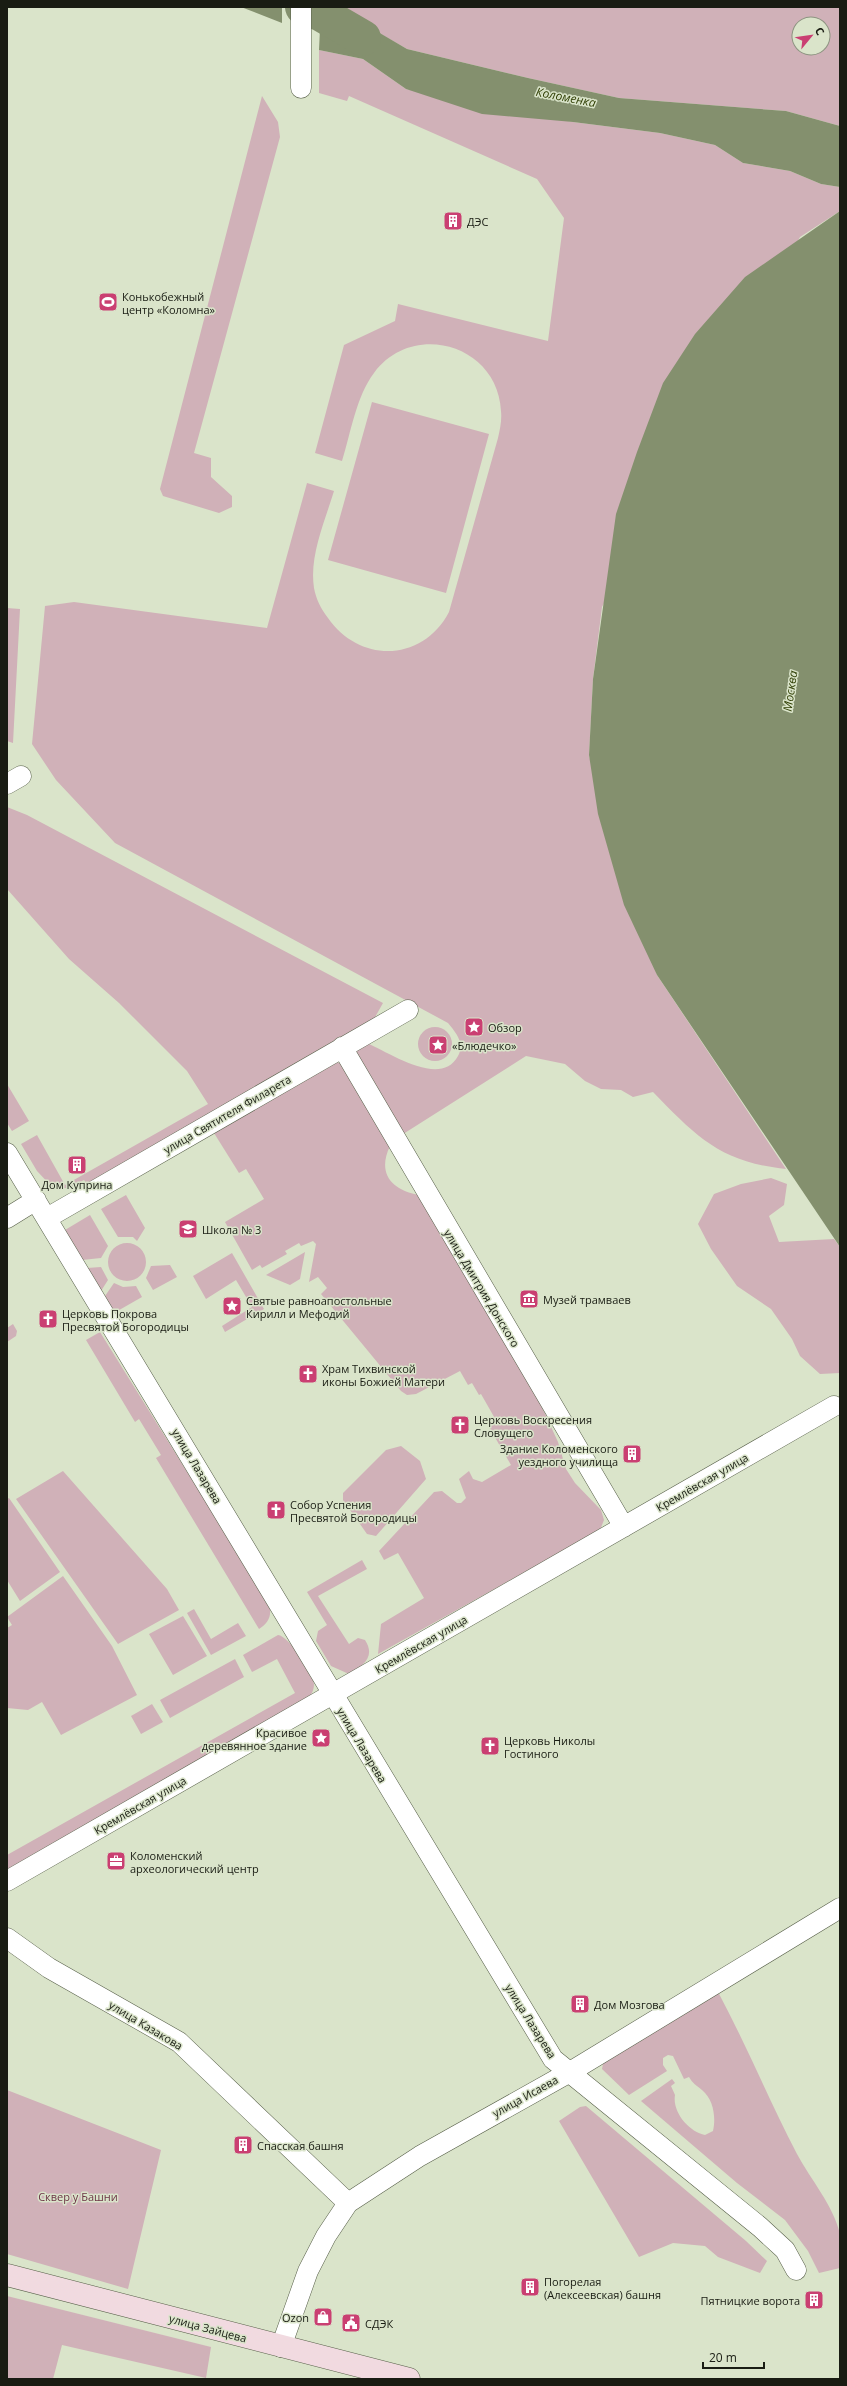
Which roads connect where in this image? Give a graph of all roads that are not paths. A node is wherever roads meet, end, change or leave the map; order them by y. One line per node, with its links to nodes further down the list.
1 (301, 7): 2 (street)
2 (301, 88)
3 (408, 1010): 4 (street, улица Святителя Филарета)
4 (342, 1047): 8 (street, улица Святителя Филарета); 10 (street, улица Дмитрия Донского)
5 (7, 1153): 6 (street, улица Лазарева)
6 (36, 1200): 7 (street); 8 (street, улица Лазарева)
7 (7, 1218)
8 (47, 1218): 11 (street, улица Лазарева)
9 (834, 1406): 10 (street, Кремлёвская улица)
10 (624, 1527): 11 (street, Кремлёвская улица)
11 (332, 1696): 12 (street, Кремлёвская улица); 15 (street, улица Лазарева)
12 (7, 1880)
13 (840, 1908): 15 (street, улица Исаева)
14 (7, 1938): 16 (street, улица Казакова)
15 (570, 2072): 16 (street, улица Исаева); 17 (street, улица Лазарева)
16 (348, 2202): 19 (street, улица Исаева)
17 (796, 2270)
18 (7, 2275): 19 (street, улица Зайцева)
19 (281, 2347): 20 (street, улица Зайцева)
20 (409, 2379)

